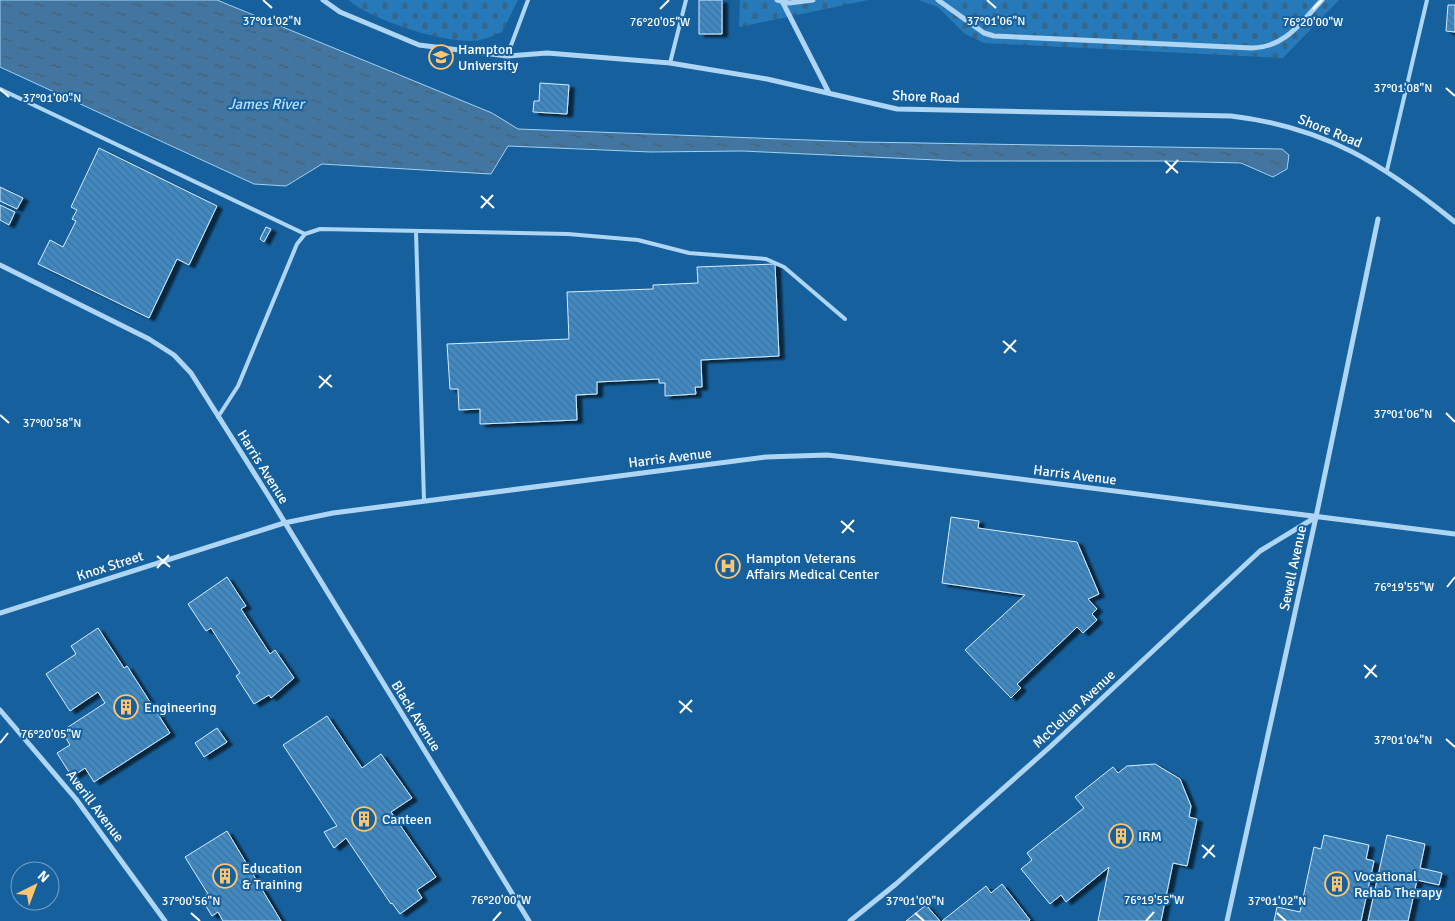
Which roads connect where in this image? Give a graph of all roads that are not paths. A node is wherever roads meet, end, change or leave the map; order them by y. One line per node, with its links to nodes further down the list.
1 (323, 0): 9 (street, Shore Road)
2 (528, 0): 9 (lane)
3 (686, 0): 10 (lane)
4 (813, 0): 8 (street)
5 (938, 0): 6 (street)
6 (1322, 0)
7 (1427, 0): 13 (lane)
8 (779, 1): 12 (street)
9 (507, 56): 10 (street, Shore Road)
10 (670, 63): 12 (street, Shore Road)
11 (0, 90): 17 (lane)
12 (829, 93): 13 (street, Shore Road)
13 (1387, 170): 15 (street, Shore Road)
14 (1378, 219): 22 (street, Sewell Avenue)
15 (1455, 222)
16 (416, 232): 17 (lane); 19 (lane); 21 (lane)
17 (305, 234): 20 (lane)
18 (0, 265): 20 (street, Harris Avenue)
19 (845, 319)
20 (218, 417): 23 (street, Harris Avenue)
21 (424, 500): 22 (street, Harris Avenue); 23 (street, Harris Avenue)
22 (1316, 517): 24 (street, Harris Avenue); 29 (street, McClellan Avenue); 30 (street, Sewell Avenue)
23 (284, 523): 25 (street, Knox Street); 28 (street, Black Avenue)
24 (1455, 534)
25 (0, 613)
26 (0, 710): 27 (street, Averill Avenue)
27 (165, 921)
28 (529, 921)
29 (850, 921)
30 (1226, 921)

